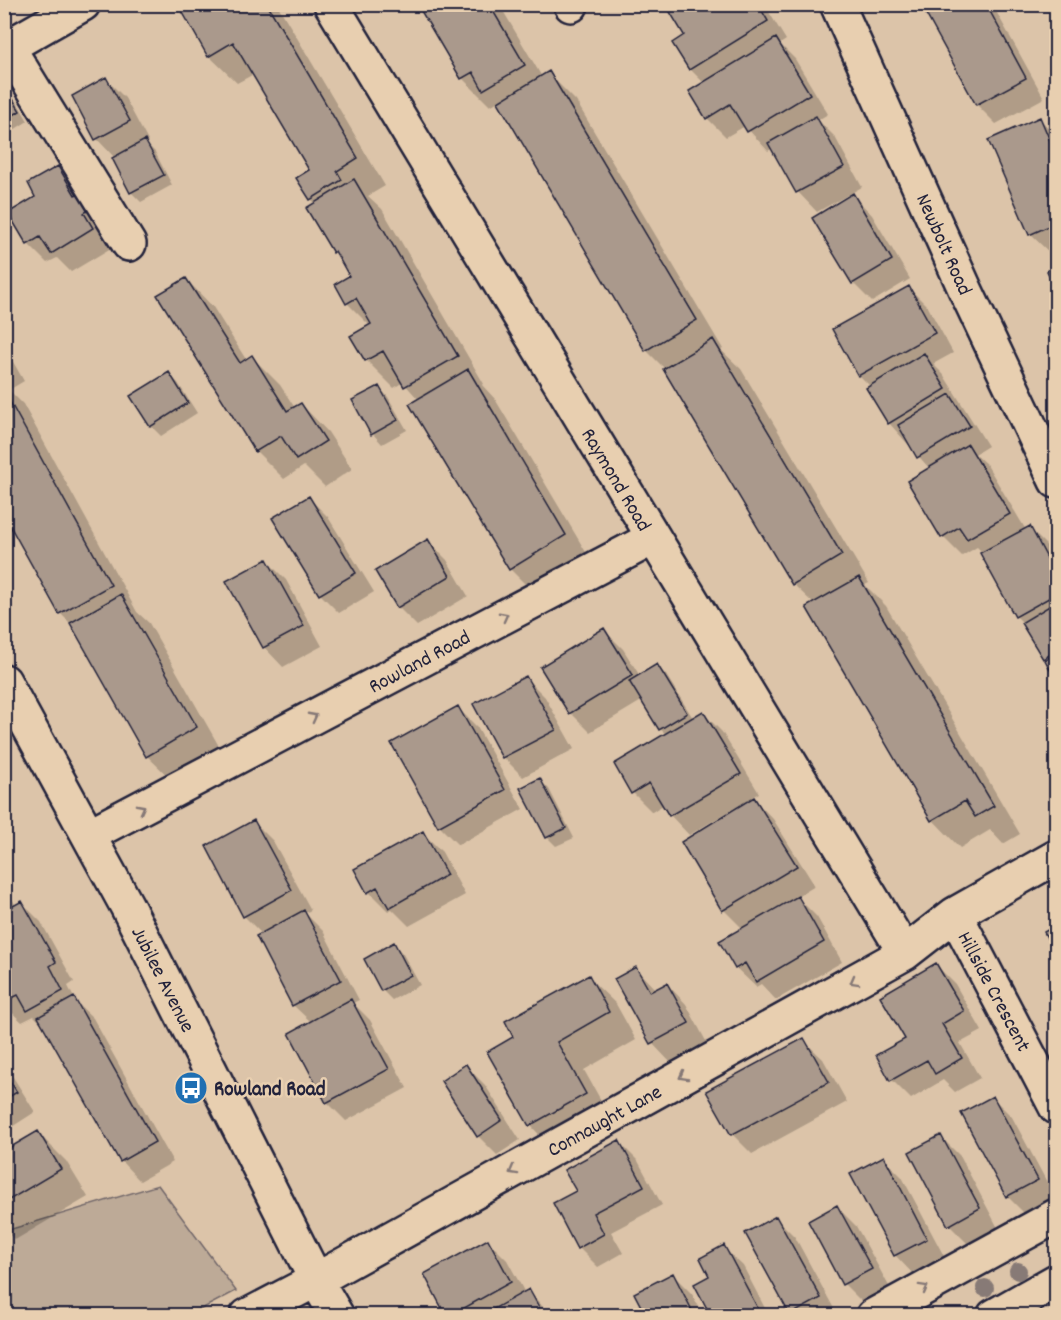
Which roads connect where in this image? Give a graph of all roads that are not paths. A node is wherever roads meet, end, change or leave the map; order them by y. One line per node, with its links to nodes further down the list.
1 (83, 4): 4 (street)
2 (331, 4): 7 (street, Raymond Road)
3 (837, 4): 6 (street, Newbolt Road)
4 (6, 46): 5 (street)
5 (129, 244)
6 (1056, 481)
7 (653, 537): 9 (street, Rowland Road, one-way to 7); 12 (street, Raymond Road)
8 (4, 681): 9 (street, Jubilee Avenue)
9 (89, 835): 15 (street, Jubilee Avenue)
10 (1056, 857): 11 (street, Hillside Crescent)
11 (955, 914): 12 (street, Connaught Lane); 13 (street, Hillside Crescent)
12 (905, 953): 15 (street, Connaught Lane, one-way to 15)
13 (1056, 1107)
14 (1056, 1216): 19 (street, one-way to 14)
15 (316, 1280): 17 (street, Connaught Lane); 18 (street, Jubilee Avenue)
16 (1056, 1281): 20 (street)
17 (247, 1316)
18 (336, 1316)
19 (873, 1316)
20 (994, 1316)

